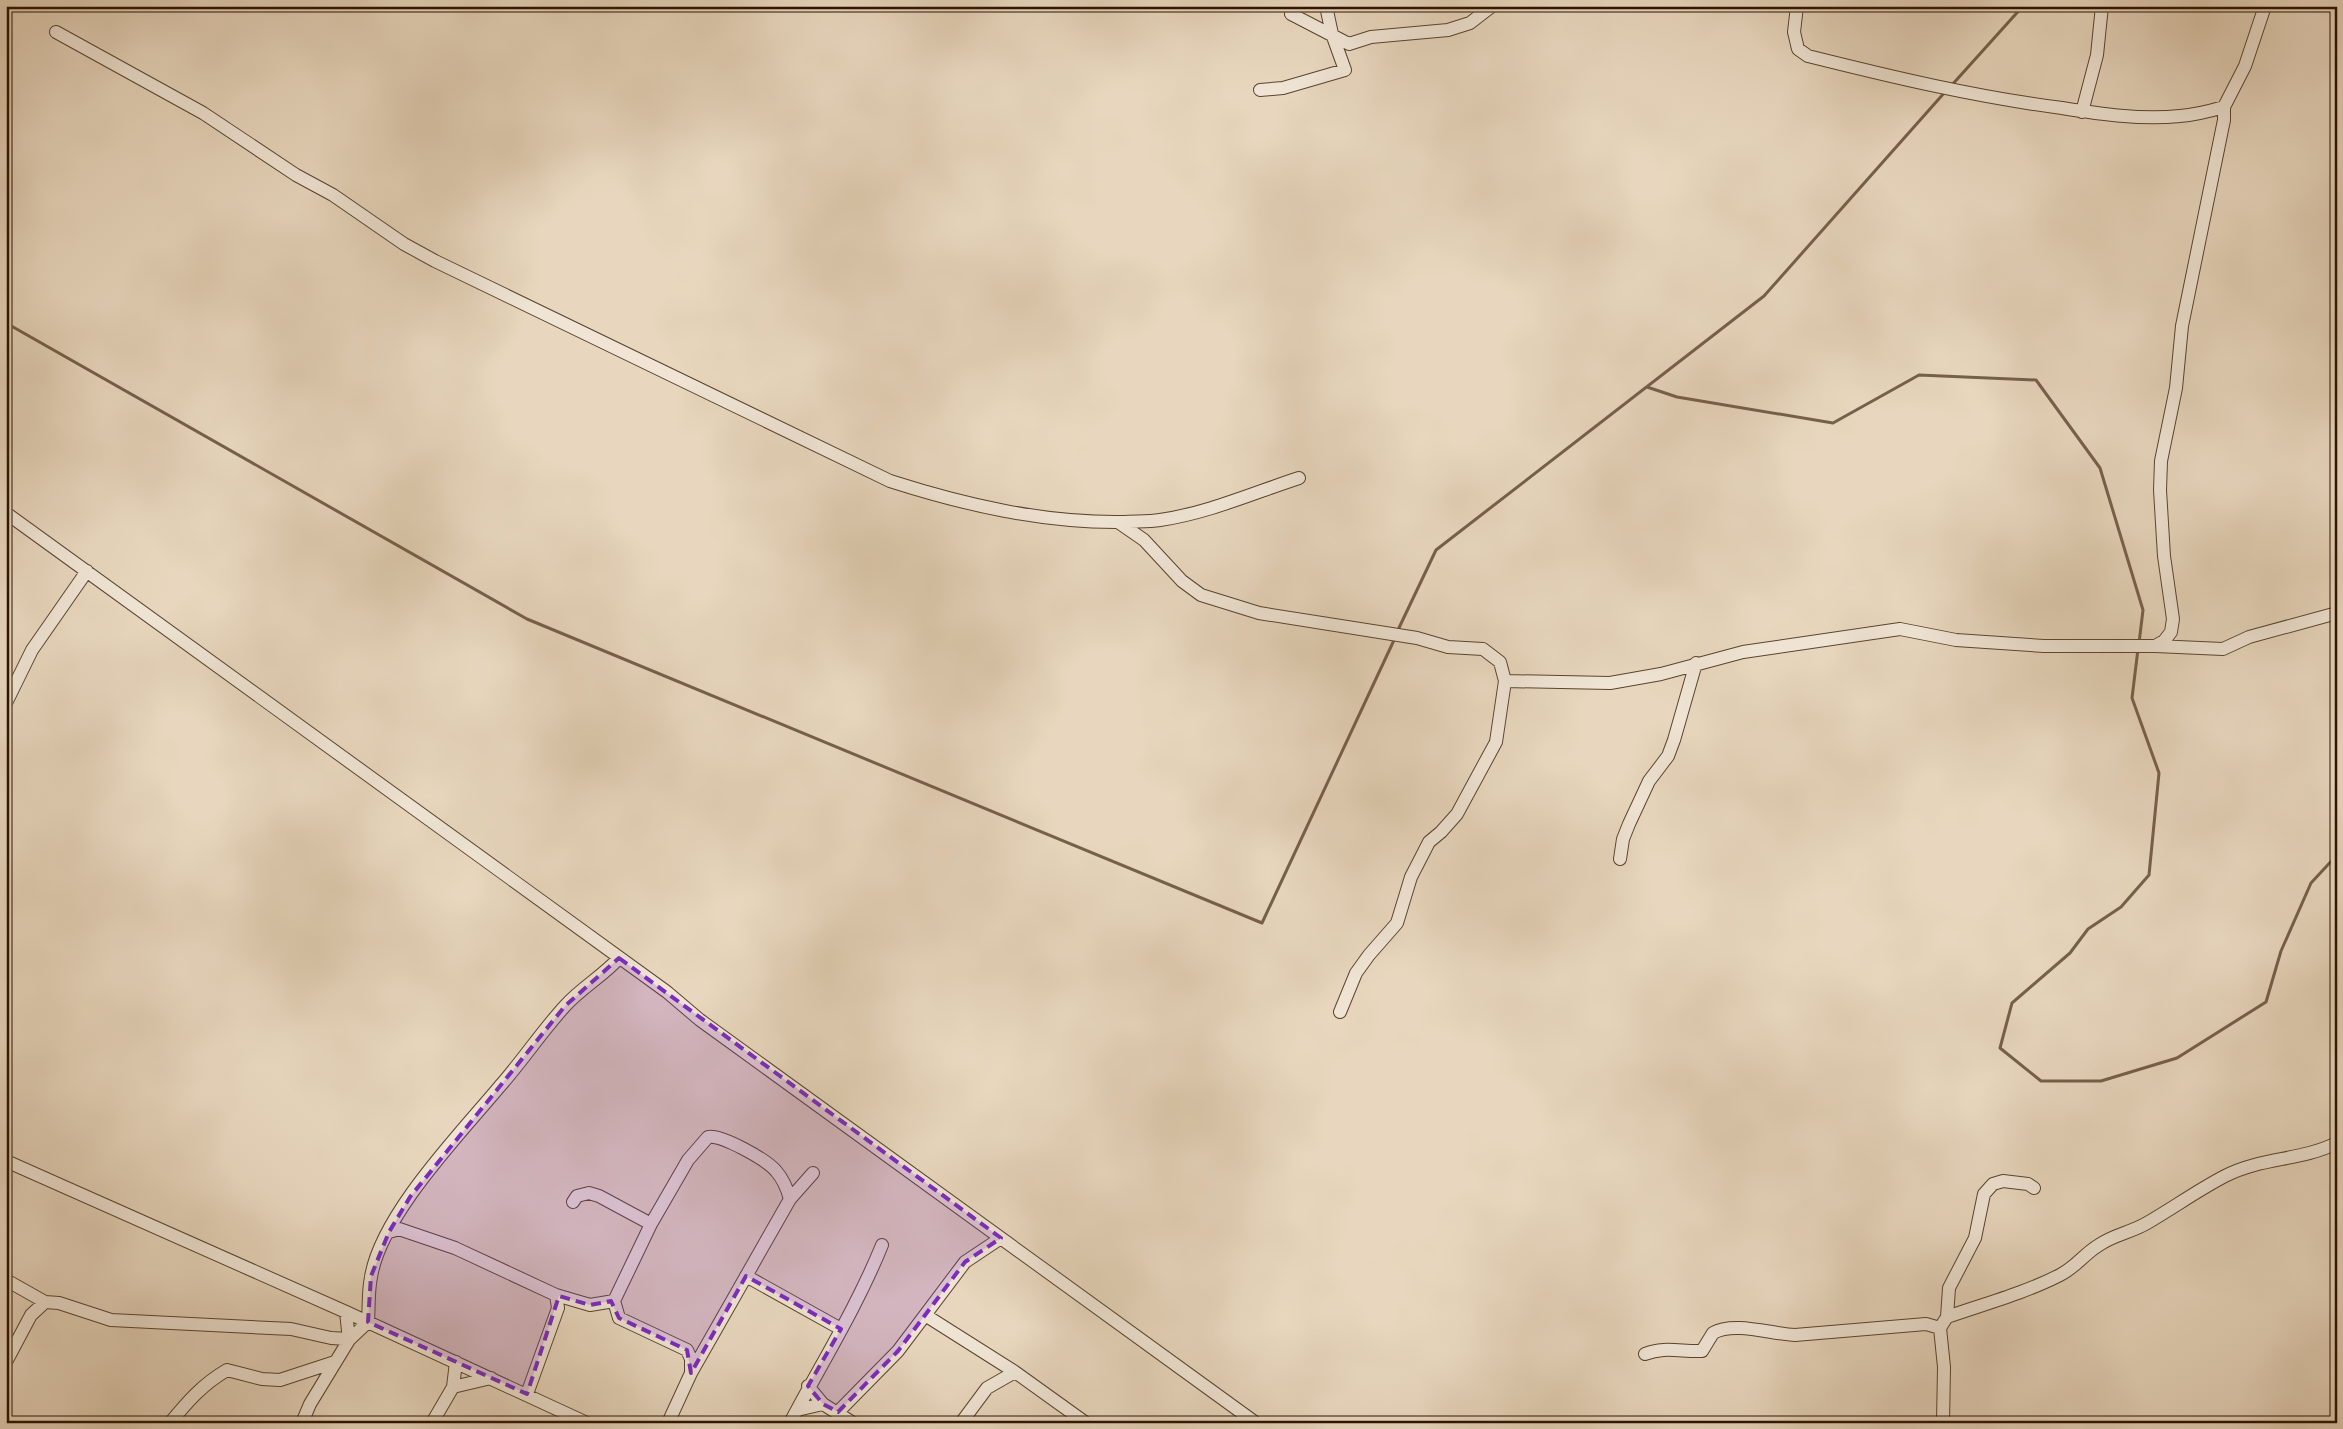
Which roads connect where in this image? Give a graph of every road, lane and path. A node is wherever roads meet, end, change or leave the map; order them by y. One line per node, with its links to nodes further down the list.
1 (1326, 6): 8 (street)
2 (1492, 6): 8 (street)
3 (1797, 6): 11 (street)
4 (2102, 6): 11 (street)
5 (2265, 6): 10 (street)
6 (1290, 14): 8 (street)
7 (56, 32): 14 (street)
8 (1332, 34): 9 (street)
9 (1260, 90)
10 (2224, 107): 11 (street); 17 (street)
11 (2082, 112)
12 (1299, 478): 14 (street)
13 (6, 512): 15 (street)
14 (1116, 522): 19 (street)
15 (86, 571): 20 (street); 22 (street)
16 (2337, 613): 17 (street)
17 (2155, 646): 18 (street)
18 (1696, 664): 19 (street); 21 (street)
19 (1505, 680): 23 (street)
20 (6, 703)
21 (1620, 859)
22 (619, 958): 31 (street); 32 (street)
23 (1340, 1012)
24 (2337, 1143): 46 (street)
25 (6, 1161): 42 (street)
26 (813, 1173): 28 (street)
27 (2034, 1188): 46 (street)
28 (790, 1199): 30 (street); 34 (street)
29 (573, 1202): 30 (street)
30 (651, 1224): 38 (street)
31 (389, 1232): 36 (street); 45 (street)
32 (1001, 1238): 43 (street); 71 (street)
33 (882, 1245): 47 (street)
34 (746, 1276): 47 (street); 54 (street)
35 (6, 1280): 39 (street)
36 (556, 1295): 37 (street); 41 (street)
37 (572, 1300): 40 (street); 41 (street)
38 (614, 1301): 40 (street); 44 (street)
39 (39, 1302): 48 (street); 50 (street)
40 (590, 1305): 44 (street)
41 (558, 1308): 58 (street)
42 (346, 1312): 45 (street); 48 (street)
43 (925, 1315): 53 (street); 61 (street)
44 (619, 1318): 54 (street)
45 (368, 1322): 48 (street); 52 (street)
46 (1944, 1322): 49 (street); 72 (street)
47 (841, 1328): 56 (street)
48 (348, 1339): 51 (street)
49 (1645, 1354)
50 (6, 1362)
51 (335, 1362): 63 (street); 64 (street)
52 (456, 1362): 55 (street); 57 (street)
53 (1015, 1372): 62 (street); 70 (street)
54 (692, 1373): 67 (street)
55 (491, 1378): 57 (street); 58 (street)
56 (808, 1386): 59 (street); 60 (street)
57 (453, 1387): 65 (street)
58 (527, 1394): 66 (street)
59 (823, 1404): 60 (street); 61 (street)
60 (797, 1410): 68 (street)
61 (838, 1412): 69 (street)
62 (1081, 1421)
63 (170, 1423)
64 (302, 1423)
65 (432, 1423)
66 (587, 1423)
67 (668, 1423)
68 (790, 1423)
69 (853, 1423)
70 (961, 1423)
71 (1256, 1423)
72 (1943, 1423)

